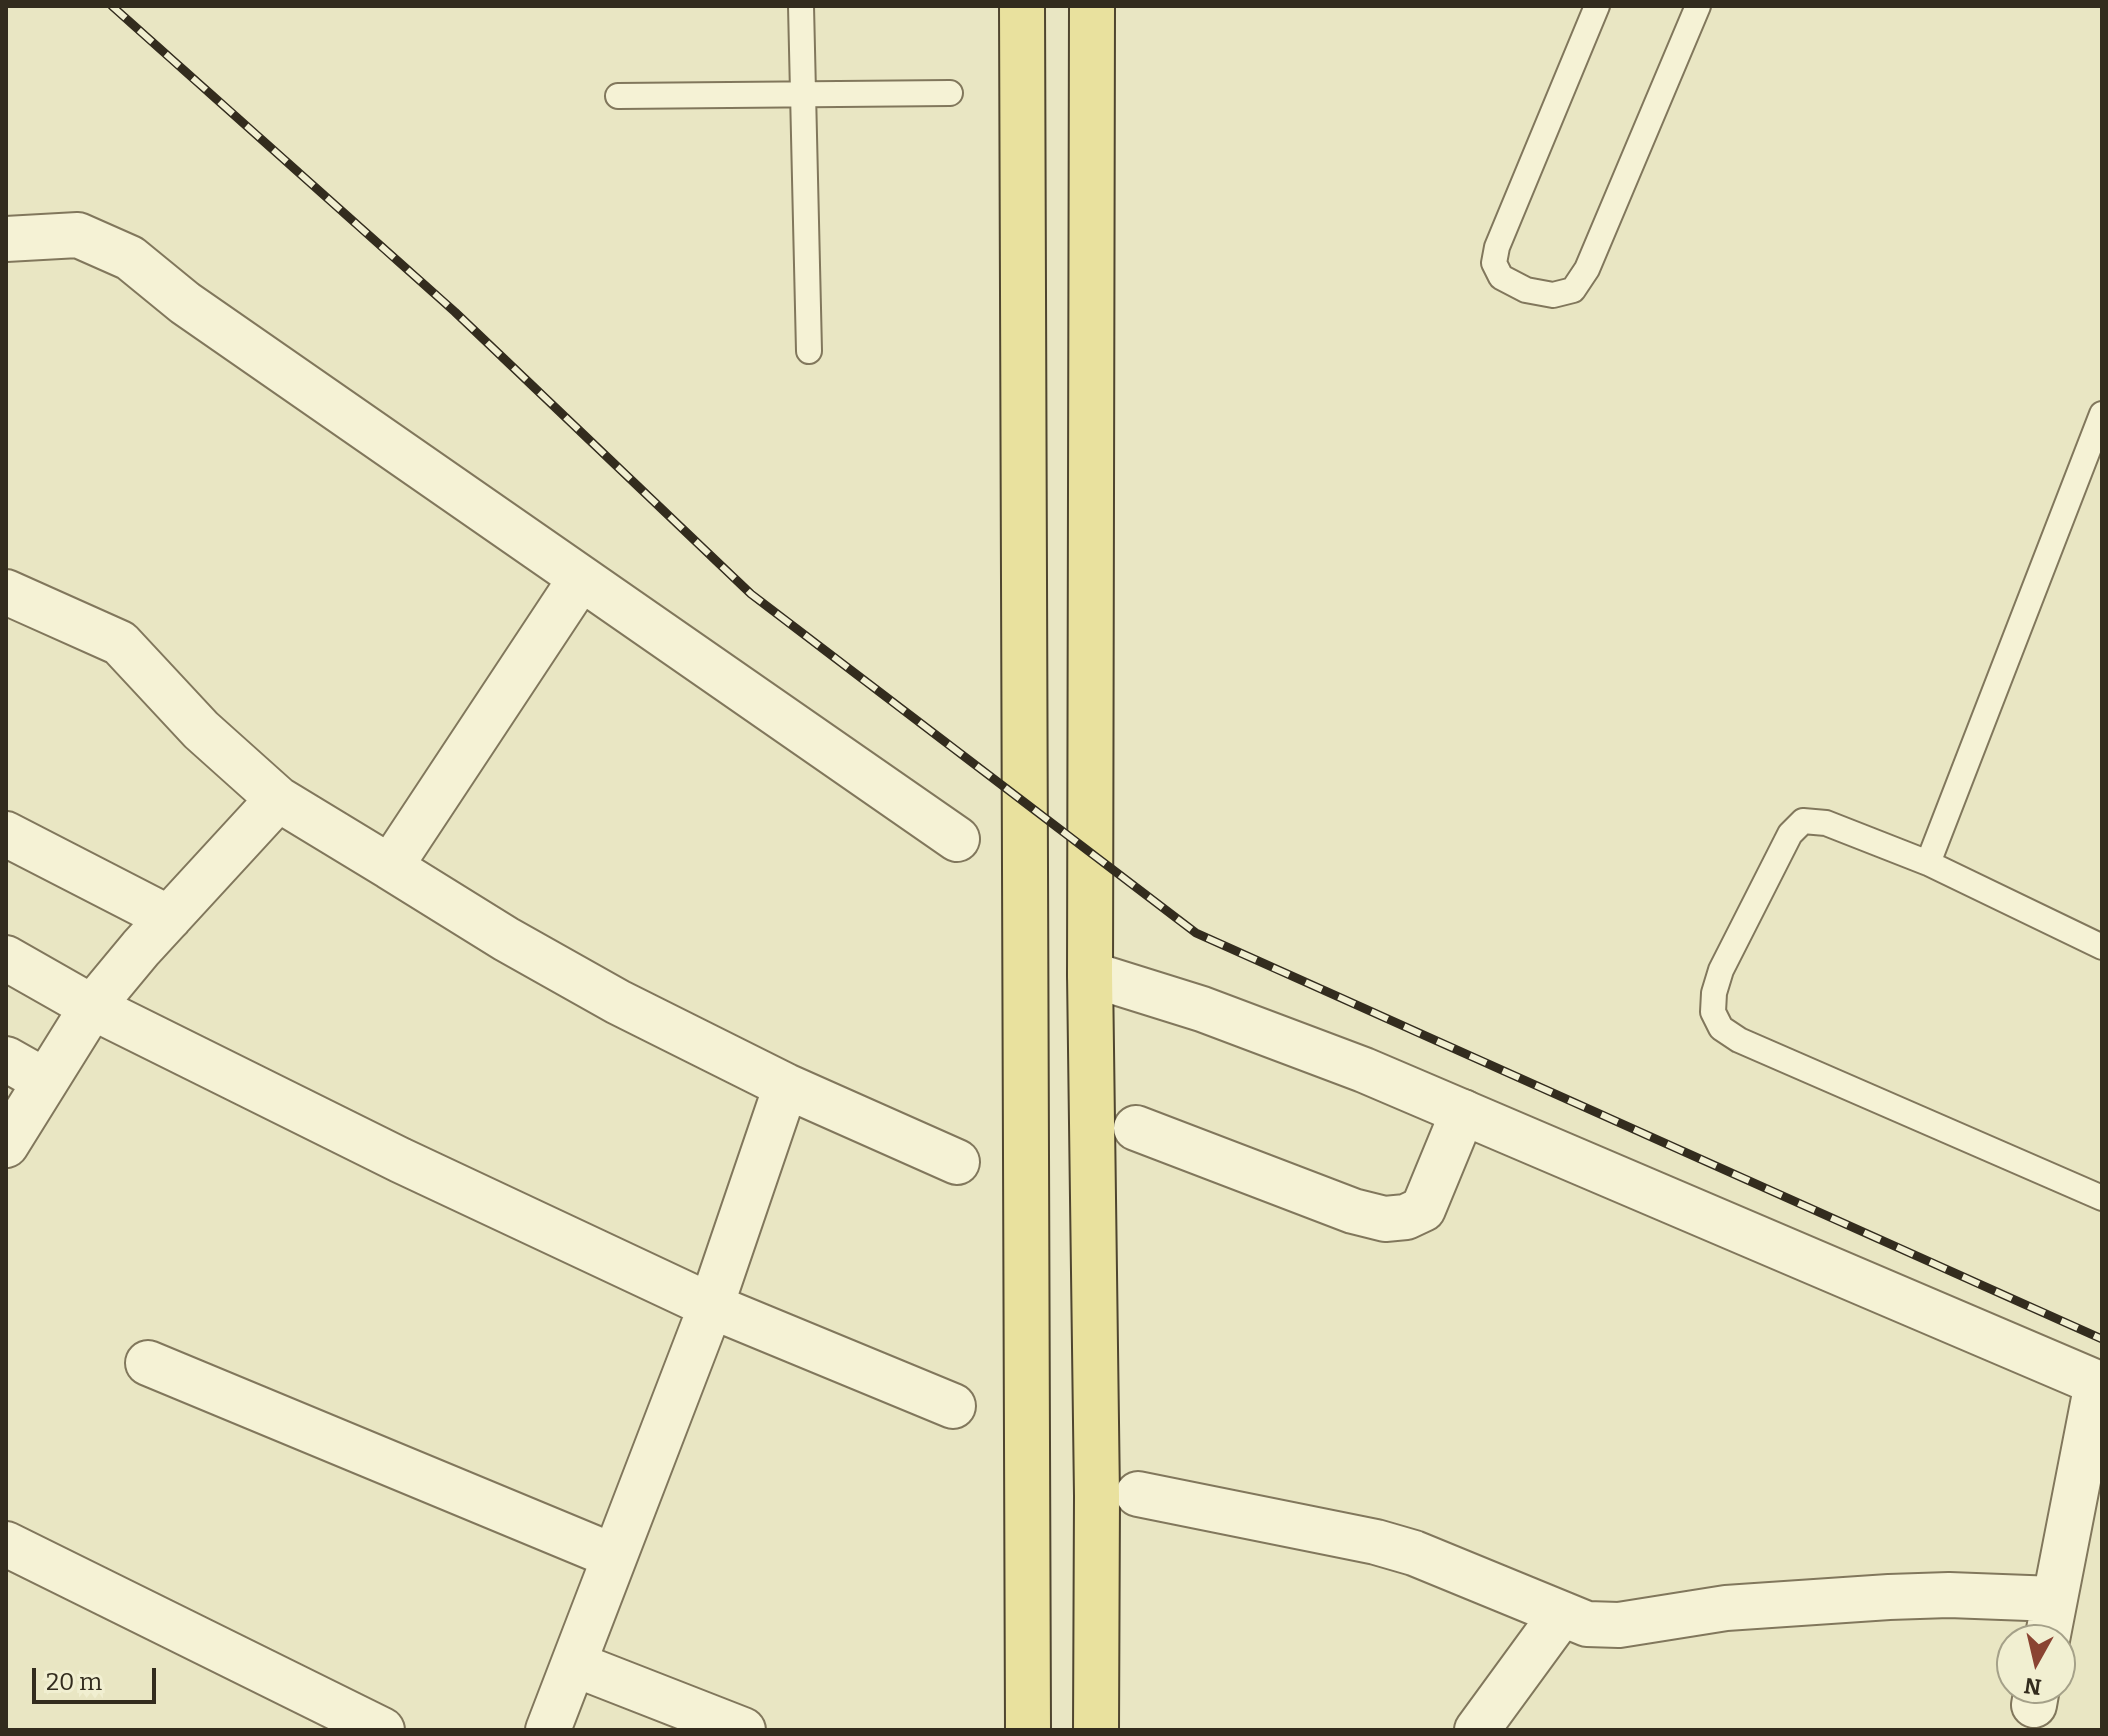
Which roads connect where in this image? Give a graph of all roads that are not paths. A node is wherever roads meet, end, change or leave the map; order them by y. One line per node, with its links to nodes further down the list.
1 (801, 6): 8 (lane)
2 (1022, 6): 45 (main road)
3 (1092, 6): 22 (main road)
4 (1597, 6): 5 (lane)
5 (1698, 6)
6 (950, 93): 8 (lane)
7 (618, 96): 8 (lane)
8 (803, 96): 10 (lane)
9 (6, 239): 12 (street)
10 (809, 351)
11 (2102, 414): 17 (lane)
12 (581, 578): 16 (street); 18 (street)
13 (6, 592): 14 (street)
14 (278, 799): 18 (street); 19 (street)
15 (6, 834): 19 (street)
16 (957, 839)
17 (1928, 863): 20 (lane); 31 (lane)
18 (390, 867): 26 (street)
19 (169, 918): 23 (street)
20 (2102, 947)
21 (6, 958): 23 (street)
22 (1090, 974): 27 (street); 46 (main road)
23 (92, 1007): 25 (street); 32 (street)
24 (6, 1059): 25 (street)
25 (45, 1081): 29 (street)
26 (786, 1086): 30 (street); 32 (street)
27 (1463, 1112): 28 (street); 34 (street)
28 (1136, 1128)
29 (6, 1145)
30 (957, 1162)
31 (2102, 1198)
32 (711, 1306): 35 (street); 38 (street)
33 (148, 1363): 38 (street)
34 (2100, 1384): 40 (street)
35 (953, 1406)
36 (1138, 1494): 39 (street)
37 (6, 1544): 42 (street)
38 (613, 1556): 41 (street)
39 (1561, 1615): 40 (street); 47 (street)
40 (2051, 1620)
41 (574, 1664): 43 (street); 44 (street)
42 (382, 1730)
43 (548, 1730)
44 (743, 1730)
45 (1028, 1730)
46 (1096, 1730)
47 (1477, 1730)

